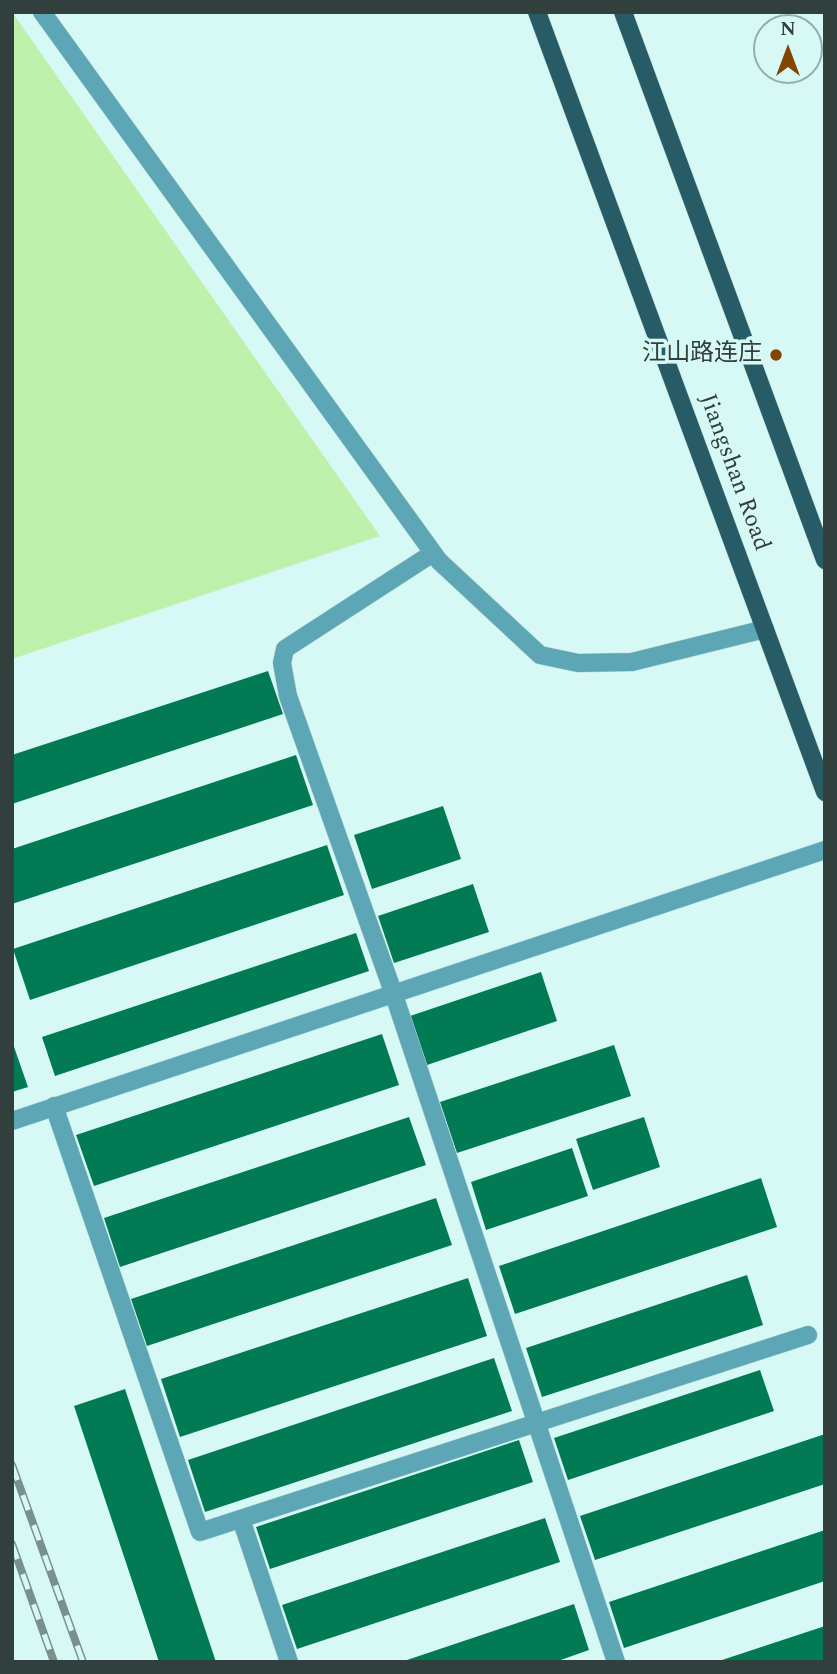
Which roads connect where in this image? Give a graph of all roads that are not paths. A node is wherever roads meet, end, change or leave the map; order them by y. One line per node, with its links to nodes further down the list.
1 (43, 12): 4 (street)
2 (537, 12): 6 (main road, Jiangshan Road)
3 (623, 12): 5 (main road)
4 (433, 553): 6 (street); 9 (street)
5 (825, 560)
6 (765, 629): 7 (main road, Jiangshan Road)
7 (825, 792)
8 (825, 850): 9 (street)
9 (393, 992): 10 (street); 13 (street)
10 (54, 1106): 11 (street); 14 (street)
11 (12, 1121)
12 (808, 1335): 13 (street)
13 (537, 1423): 14 (street); 16 (street)
14 (241, 1519): 15 (street)
15 (289, 1662)
16 (616, 1662)

